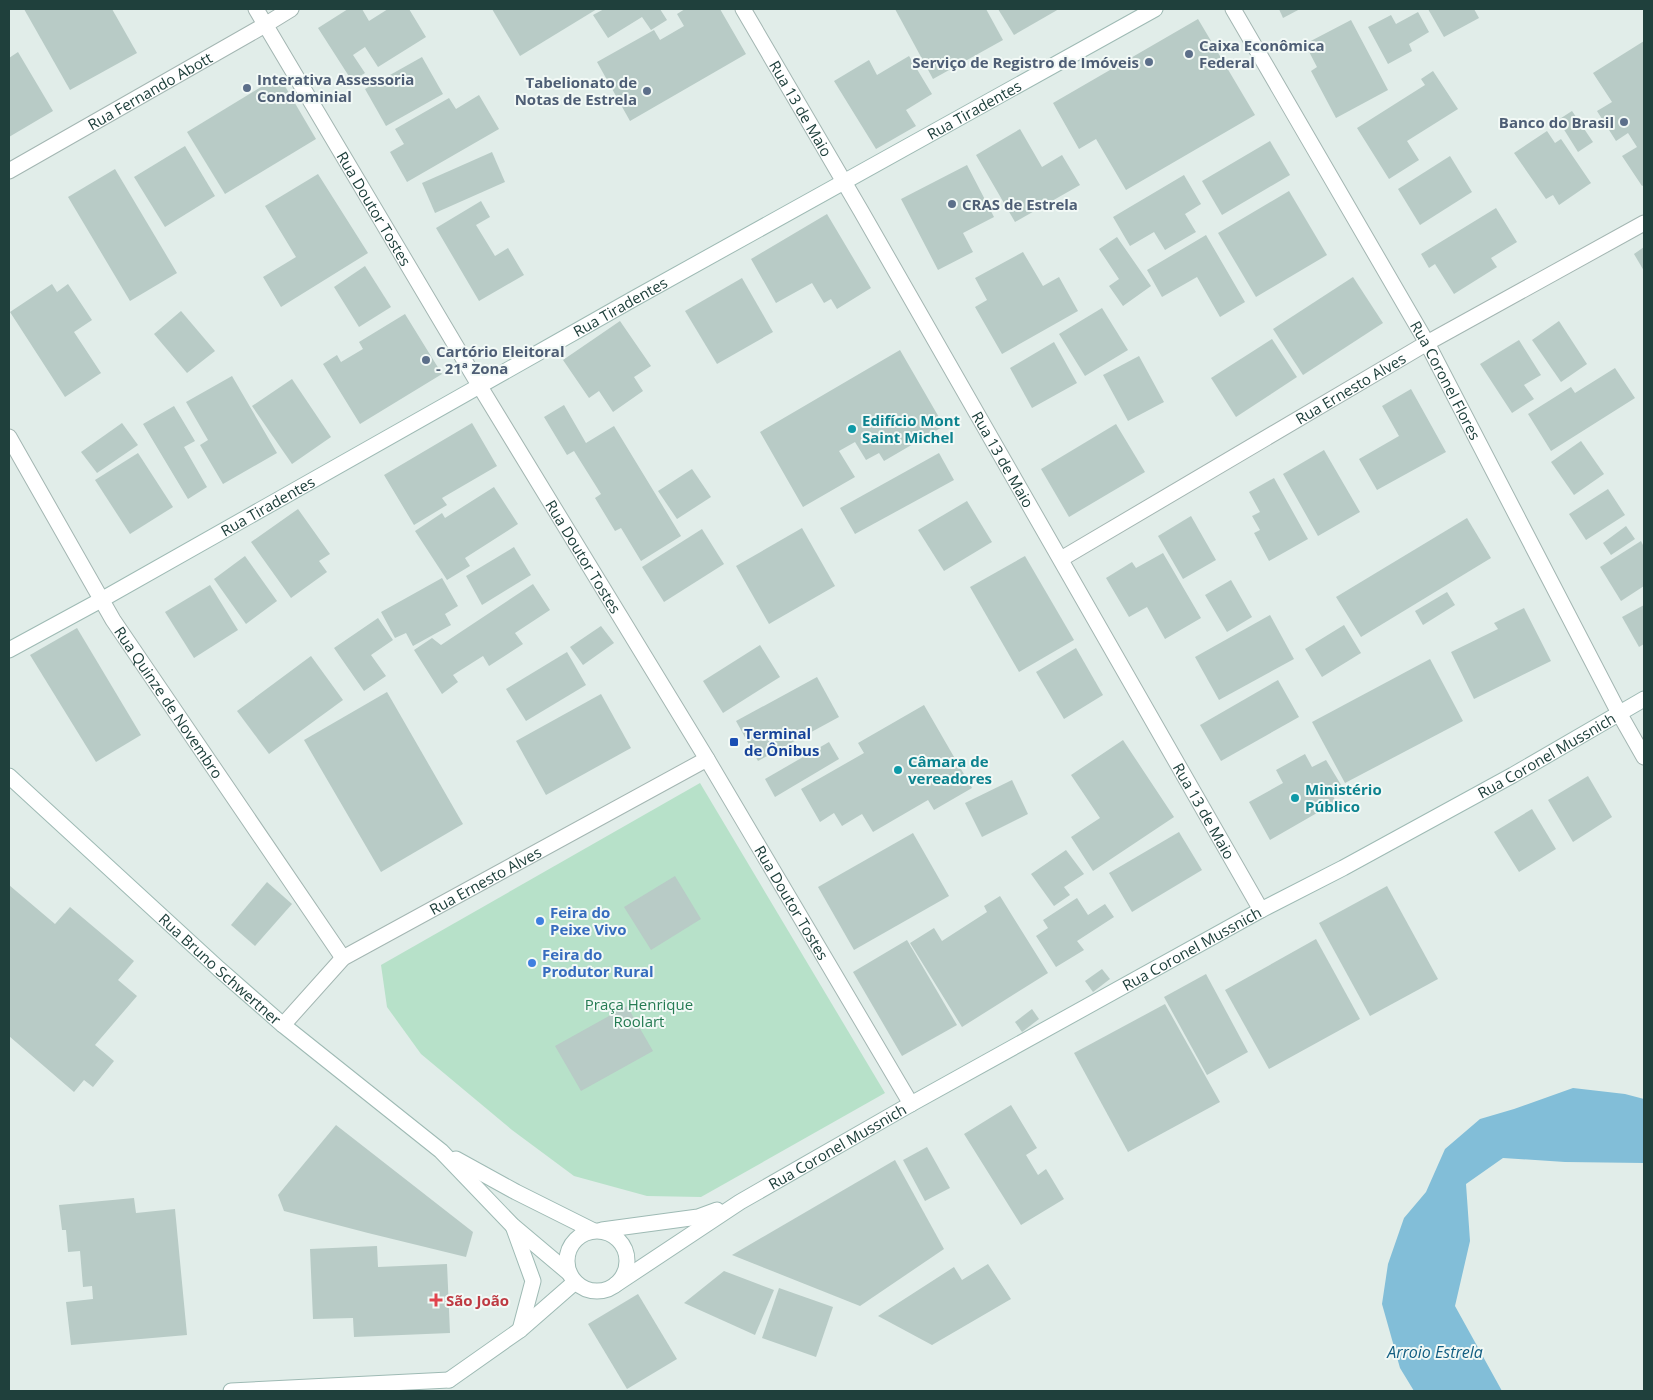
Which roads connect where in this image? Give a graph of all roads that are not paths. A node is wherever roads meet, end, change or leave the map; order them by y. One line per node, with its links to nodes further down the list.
1 (256, 9): 6 (street, Rua Doutor Tostes)
2 (291, 9): 6 (street, Rua Fernando Abott)
3 (743, 9): 8 (street, Rua 13 de Maio)
4 (1155, 9): 8 (street, Rua Tiradentes)
5 (1233, 9): 10 (street, Rua Coronel Flores)
6 (265, 25): 7 (street, Rua Fernando Abott); 11 (street, Rua Doutor Tostes)
7 (9, 171)
8 (844, 183): 11 (street, Rua Tiradentes); 13 (street, Rua 13 de Maio)
9 (1644, 223): 10 (street, Rua Ernesto Alves)
10 (1427, 343): 13 (street, Rua Ernesto Alves); 17 (street, Rua Coronel Flores)
11 (479, 385): 14 (street, Rua Tiradentes); 19 (street, Rua Doutor Tostes)
12 (9, 437): 14 (street, Rua Quinze de Novembro)
13 (1061, 559): 21 (street, Rua 13 de Maio)
14 (101, 600): 15 (street, Rua Tiradentes); 22 (street, Rua Quinze de Novembro)
15 (9, 650)
16 (1644, 699): 17 (street, Rua Coronel Mussnich)
17 (1619, 713): 18 (street, Rua Coronel Flores); 21 (street, Rua Coronel Mussnich)
18 (1644, 757)
19 (707, 759): 22 (street, Rua Ernesto Alves); 24 (street, Rua Doutor Tostes)
20 (9, 776): 23 (street, Rua Bruno Schwertner)
21 (1261, 910): 24 (street, Rua Coronel Mussnich)
22 (343, 958): 23 (street, Rua Ernesto Alves)
23 (283, 1025): 25 (street, Rua Bruno Schwertner)
24 (911, 1104): 26 (street, Rua Coronel Mussnich)
25 (441, 1151): 27 (street, Rua Bruno Schwertner); 28 (street, Rua Bruno Schwertner)
26 (740, 1202): 28 (street, Rua Coronel Mussnich); 30 (street, Rua Coronel Mussnich)
27 (512, 1224): 29 (street, Rua Bruno Schwertner); 31 (street)
28 (597, 1230): 29 (street); 30 (street)
29 (572, 1278): 30 (street); 31 (street)
30 (615, 1285)
31 (520, 1330): 32 (street)
32 (449, 1385): 33 (street)
33 (231, 1391)

